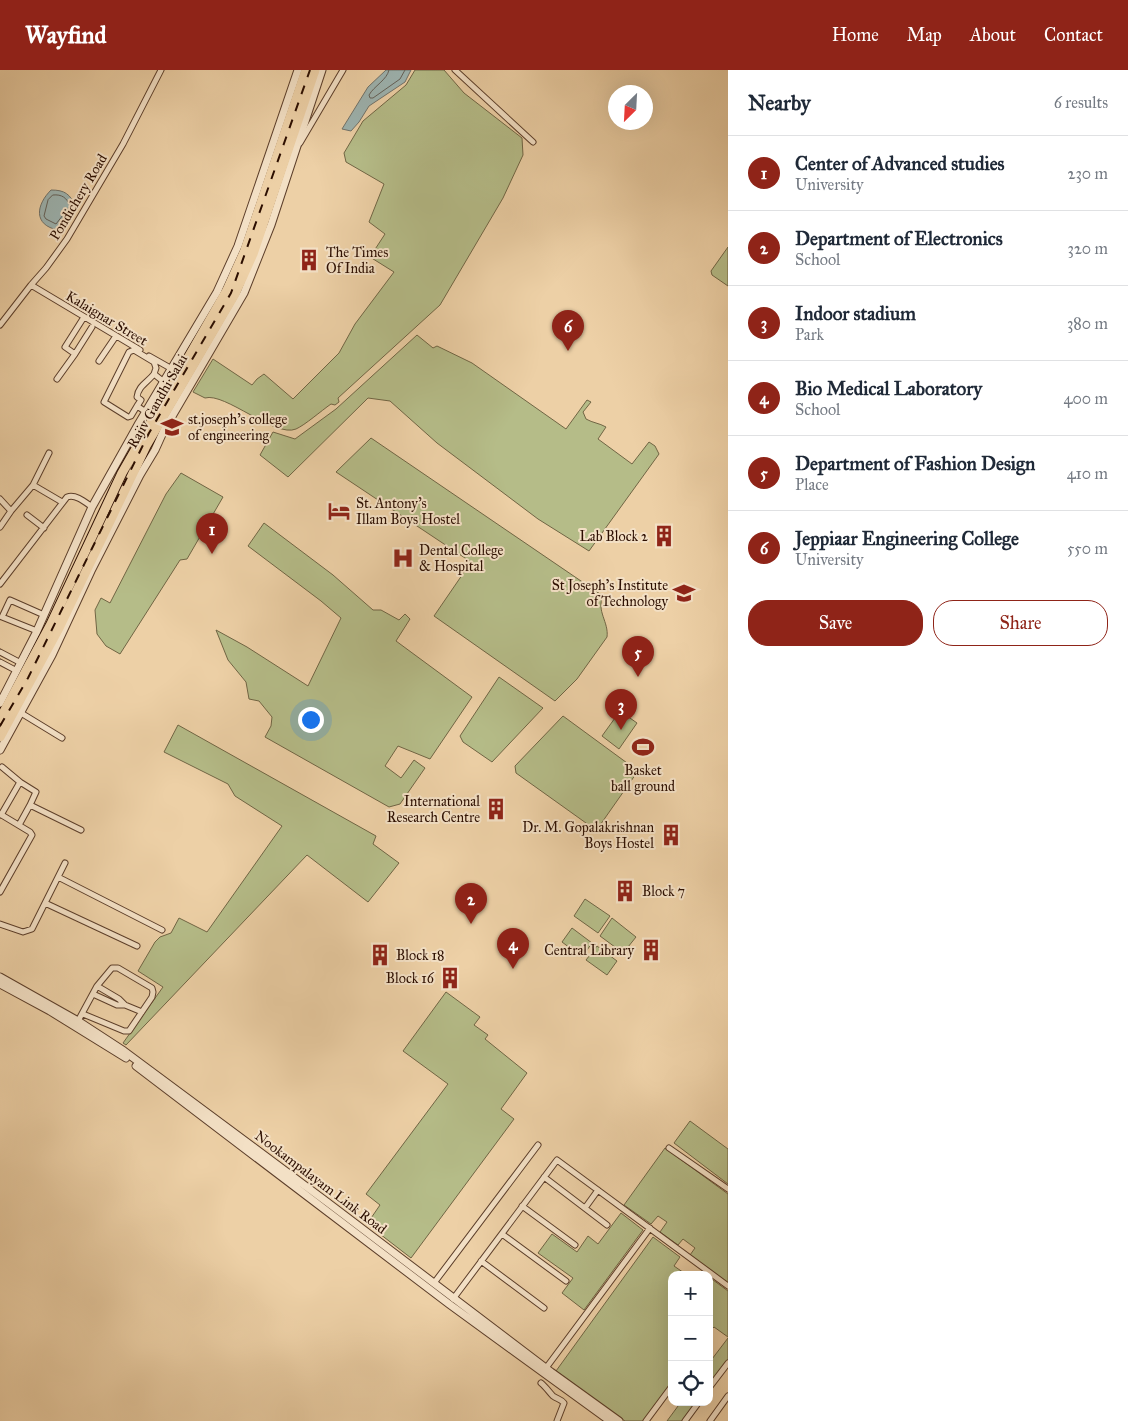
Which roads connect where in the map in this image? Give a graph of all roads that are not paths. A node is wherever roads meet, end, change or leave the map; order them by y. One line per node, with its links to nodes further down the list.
1 (161, 70): 11 (street, Pondichery Road)
2 (298, 70): 18 (street)
3 (306, 70): 22 (main road, Rajiv Gandhi Salai)
4 (315, 70): 8 (main road, Rajiv Gandhi Salai)
5 (322, 70): 8 (street)
6 (343, 70): 10 (street)
7 (455, 70): 9 (street)
8 (304, 114): 10 (street); 22 (main road, Rajiv Gandhi Salai)
9 (532, 142)
10 (294, 153): 42 (street)
11 (31, 285): 12 (street, Kalaignar Street); 13 (street, Pondichery Road)
12 (84, 317): 15 (street, Kalaignar Street); 16 (street)
13 (0, 326)
14 (92, 327): 16 (street)
15 (116, 336): 17 (street); 18 (street, Kalaignar Street)
16 (75, 354): 20 (street)
17 (99, 362)
18 (172, 369): 21 (street)
19 (154, 374): 21 (street); 23 (street); 23 (street)
20 (57, 379)
21 (164, 382): 24 (street)
22 (171, 395): 43 (main road, Rajiv Gandhi Salai); 44 (main road, Rajiv Gandhi Salai)
23 (137, 406): 24 (street)
24 (146, 412): 29 (street)
25 (49, 453): 26 (street)
26 (32, 485): 28 (street); 30 (street)
27 (0, 499): 30 (street)
28 (62, 502): 29 (street); 33 (street)
29 (92, 507): 35 (street)
30 (10, 511): 32 (street)
31 (28, 514): 33 (street)
32 (0, 527)
33 (44, 528): 34 (street)
34 (0, 584)
35 (44, 615): 36 (street); 36 (street)
36 (36, 632): 39 (street)
37 (0, 652): 39 (street)
38 (0, 662): 40 (street)
39 (21, 663): 40 (street)
40 (17, 671): 41 (street)
41 (0, 703)
42 (21, 712): 45 (street); 46 (street)
43 (0, 718)
44 (0, 737)
45 (62, 738)
46 (0, 750)
47 (2, 768): 48 (street)
48 (20, 782): 49 (street); 50 (street)
49 (30, 805): 51 (street); 52 (street)
50 (1, 815): 51 (street)
51 (19, 825): 55 (street)
52 (81, 830)
53 (65, 863): 54 (street)
54 (58, 877): 56 (street); 58 (street)
55 (0, 892)
56 (45, 903): 57 (street); 59 (street)
57 (0, 924)
58 (162, 930)
59 (137, 946)
60 (0, 977): 67 (street, Nookampalayam Link Road)
61 (0, 984): 83 (street, Nookampalayam Link Road)
62 (97, 986): 63 (street); 64 (street); 65 (street)
63 (93, 994): 64 (street); 66 (street)
64 (125, 1005): 65 (street)
65 (142, 1012): 66 (street)
66 (84, 1014): 67 (street)
67 (78, 1021): 81 (street, Nookampalayam Link Road)
68 (538, 1145): 81 (street)
69 (669, 1148): 71 (street)
70 (544, 1177): 72 (street); 73 (street); 74 (street)
71 (728, 1189)
72 (598, 1190): 74 (street); 76 (street)
73 (522, 1206): 77 (street); 78 (street)
74 (584, 1208): 75 (street)
75 (607, 1225)
76 (650, 1228): 82 (street); 86 (street)
77 (502, 1234): 79 (street); 80 (street)
78 (575, 1245)
79 (481, 1261): 83 (street); 84 (street)
80 (566, 1281)
81 (434, 1283): 83 (street, Nookampalayam Link Road)
82 (728, 1286)
83 (452, 1301): 86 (street, Nookampalayam Link Road); 92 (street, Nookampalayam Link Road)
84 (544, 1308)
85 (728, 1363): 88 (street)
86 (546, 1368): 94 (street, Nookampalayam Link Road)
87 (541, 1383): 93 (street)
88 (713, 1383)
89 (668, 1391): 95 (street)
90 (728, 1396): 97 (street)
91 (696, 1406): 96 (street)
92 (604, 1419)
93 (557, 1421)
94 (619, 1421)
95 (646, 1421)
96 (685, 1421)
97 (710, 1421)

